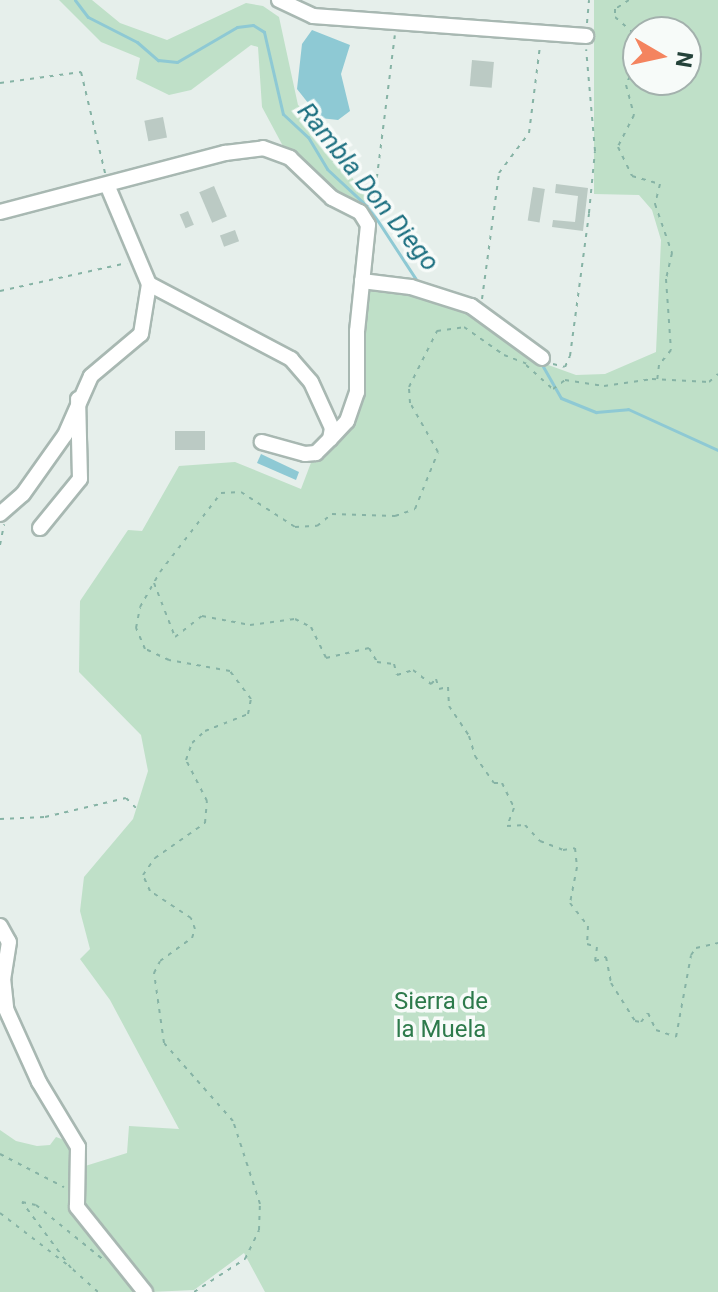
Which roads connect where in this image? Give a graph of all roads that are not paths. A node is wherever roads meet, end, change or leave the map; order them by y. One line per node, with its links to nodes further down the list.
1 (279, 0): 2 (street)
2 (586, 36)
3 (108, 187): 4 (street); 5 (street); 6 (street)
4 (0, 212)
5 (362, 281): 7 (street); 9 (street)
6 (149, 284): 8 (street); 9 (street)
7 (542, 358)
8 (78, 399): 11 (street); 12 (street)
9 (330, 439): 10 (street)
10 (262, 442)
11 (3, 513)
12 (40, 528)
13 (0, 926): 14 (street)
14 (145, 1292)

